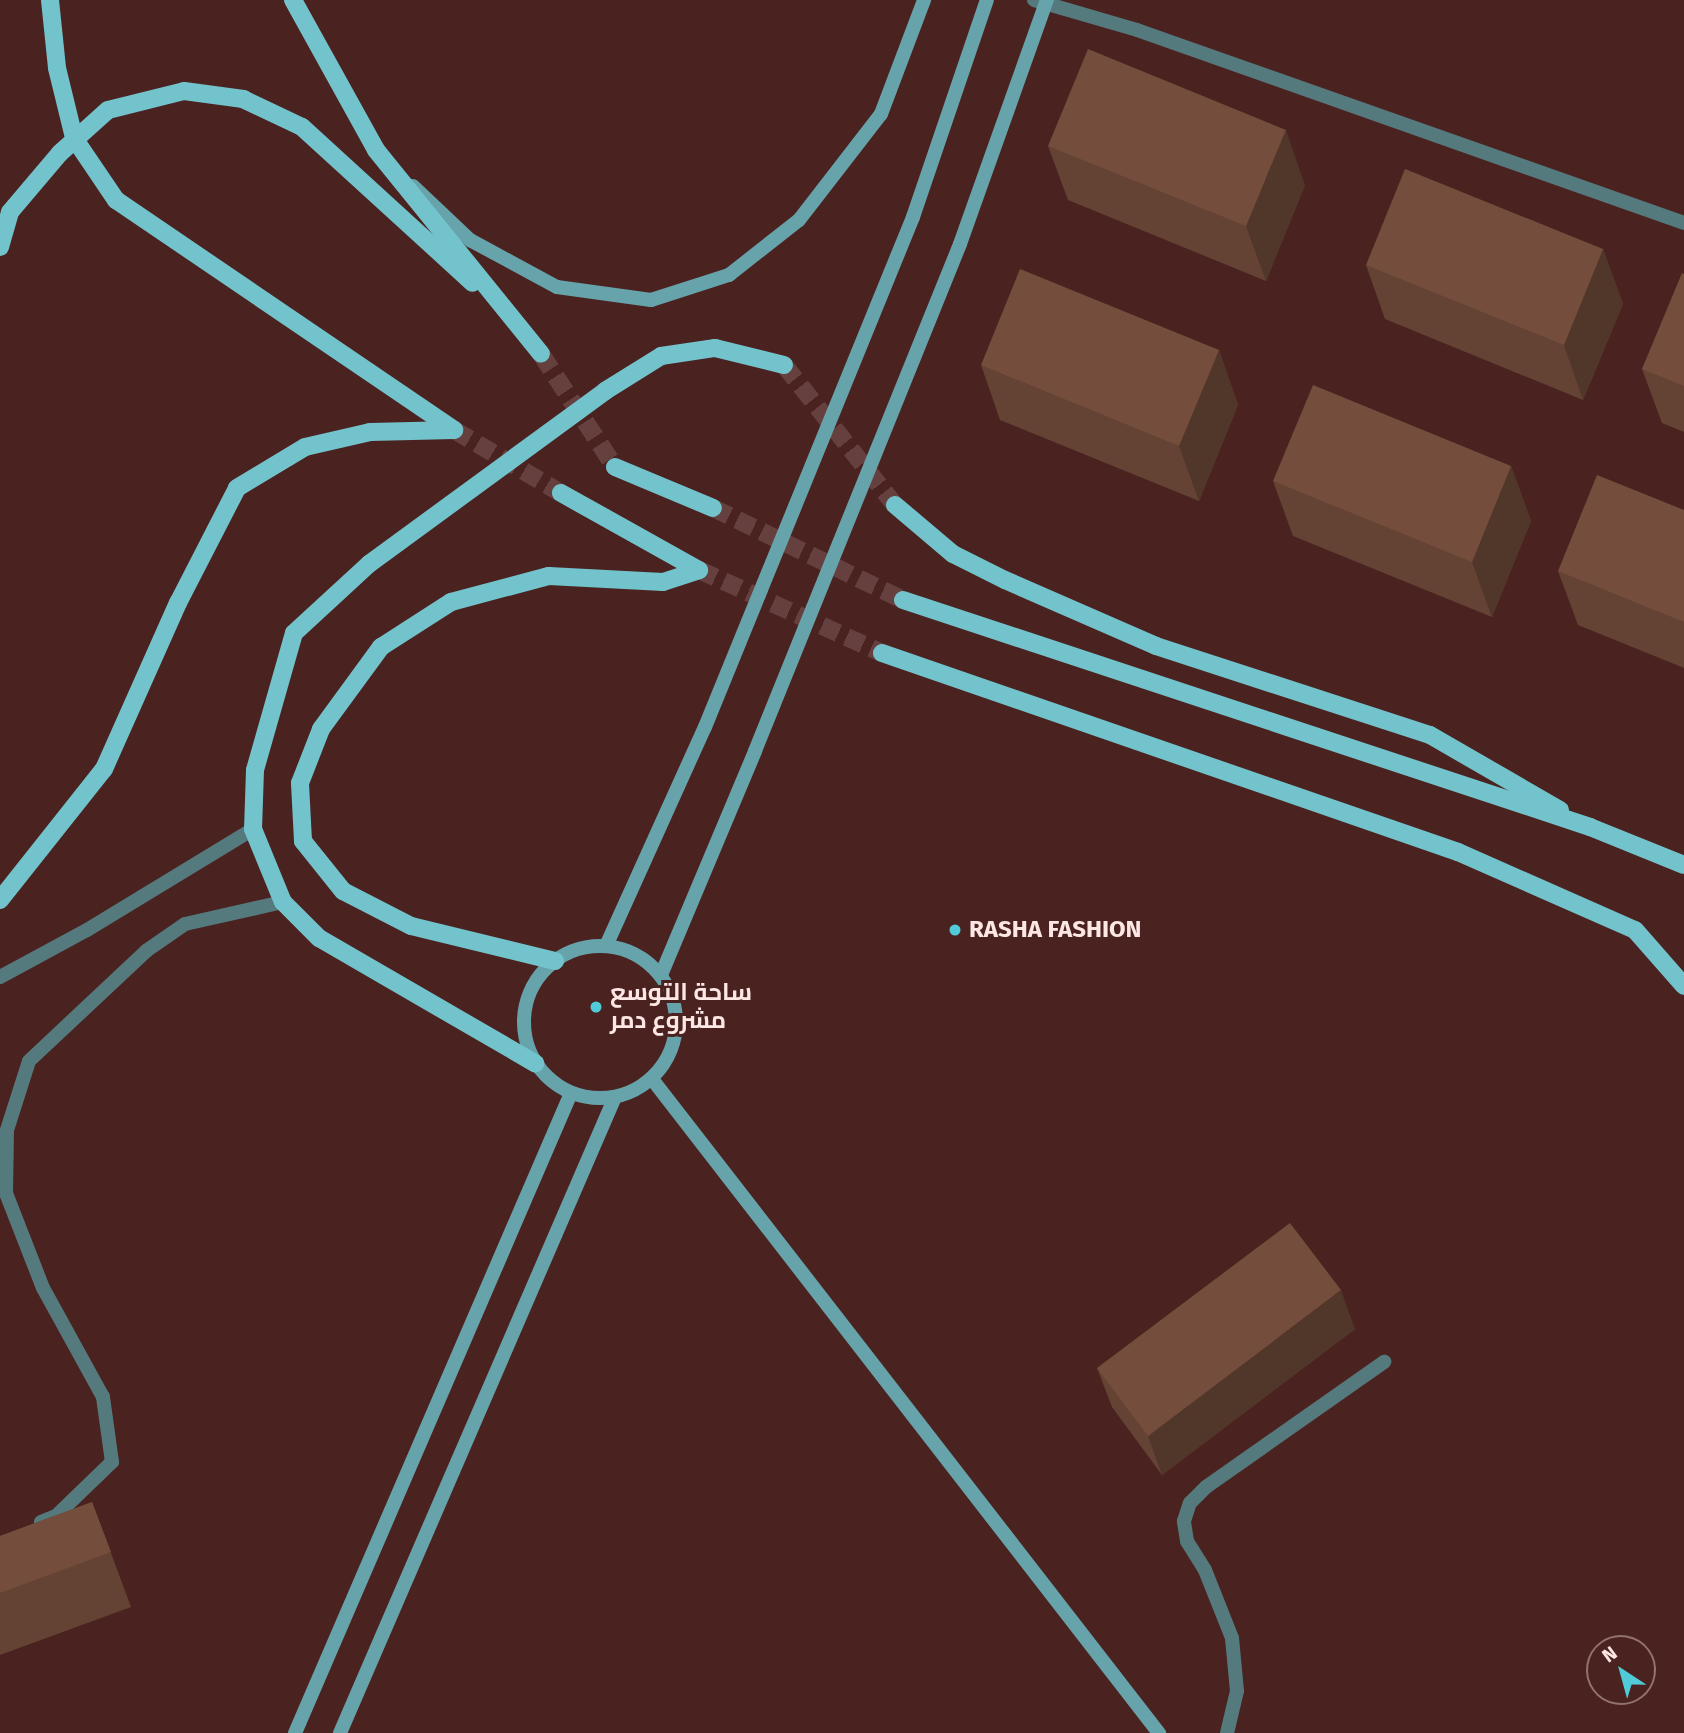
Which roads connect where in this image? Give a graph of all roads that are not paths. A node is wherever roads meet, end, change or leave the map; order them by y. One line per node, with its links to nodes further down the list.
1 (50, 0): 21 (main road)
2 (293, 0): 6 (main road)
3 (924, 0): 6 (street)
4 (987, 0): 23 (street, bridge)
5 (1042, 1): 7 (street); 25 (street, bridge)
6 (376, 150): 9 (main road)
7 (1684, 223)
8 (0, 247): 9 (main road, bridge)
9 (517, 323): 10 (main road)
10 (541, 354)
11 (784, 365): 19 (main road, bridge)
12 (615, 467): 15 (main road)
13 (561, 493): 24 (main road)
14 (895, 506): 18 (main road)
15 (713, 508)
16 (903, 600): 18 (main road)
17 (882, 653): 27 (main road)
18 (1590, 827): 20 (main road)
19 (253, 829): 22 (main road); 26 (street)
20 (1684, 865)
21 (0, 900)
22 (283, 902): 28 (main road); 32 (street)
23 (606, 946): 24 (street); 25 (street)
24 (555, 961): 28 (street)
25 (661, 975): 29 (street)
26 (0, 977)
27 (1684, 986)
28 (535, 1063): 30 (street)
29 (652, 1079): 31 (street); 37 (street)
30 (571, 1093): 31 (street); 35 (street)
31 (615, 1097): 36 (street)
32 (3, 1194): 34 (street)
33 (1384, 1362): 38 (street)
34 (23, 1528)
35 (295, 1733)
36 (341, 1733)
37 (1159, 1733)
38 (1227, 1733)

